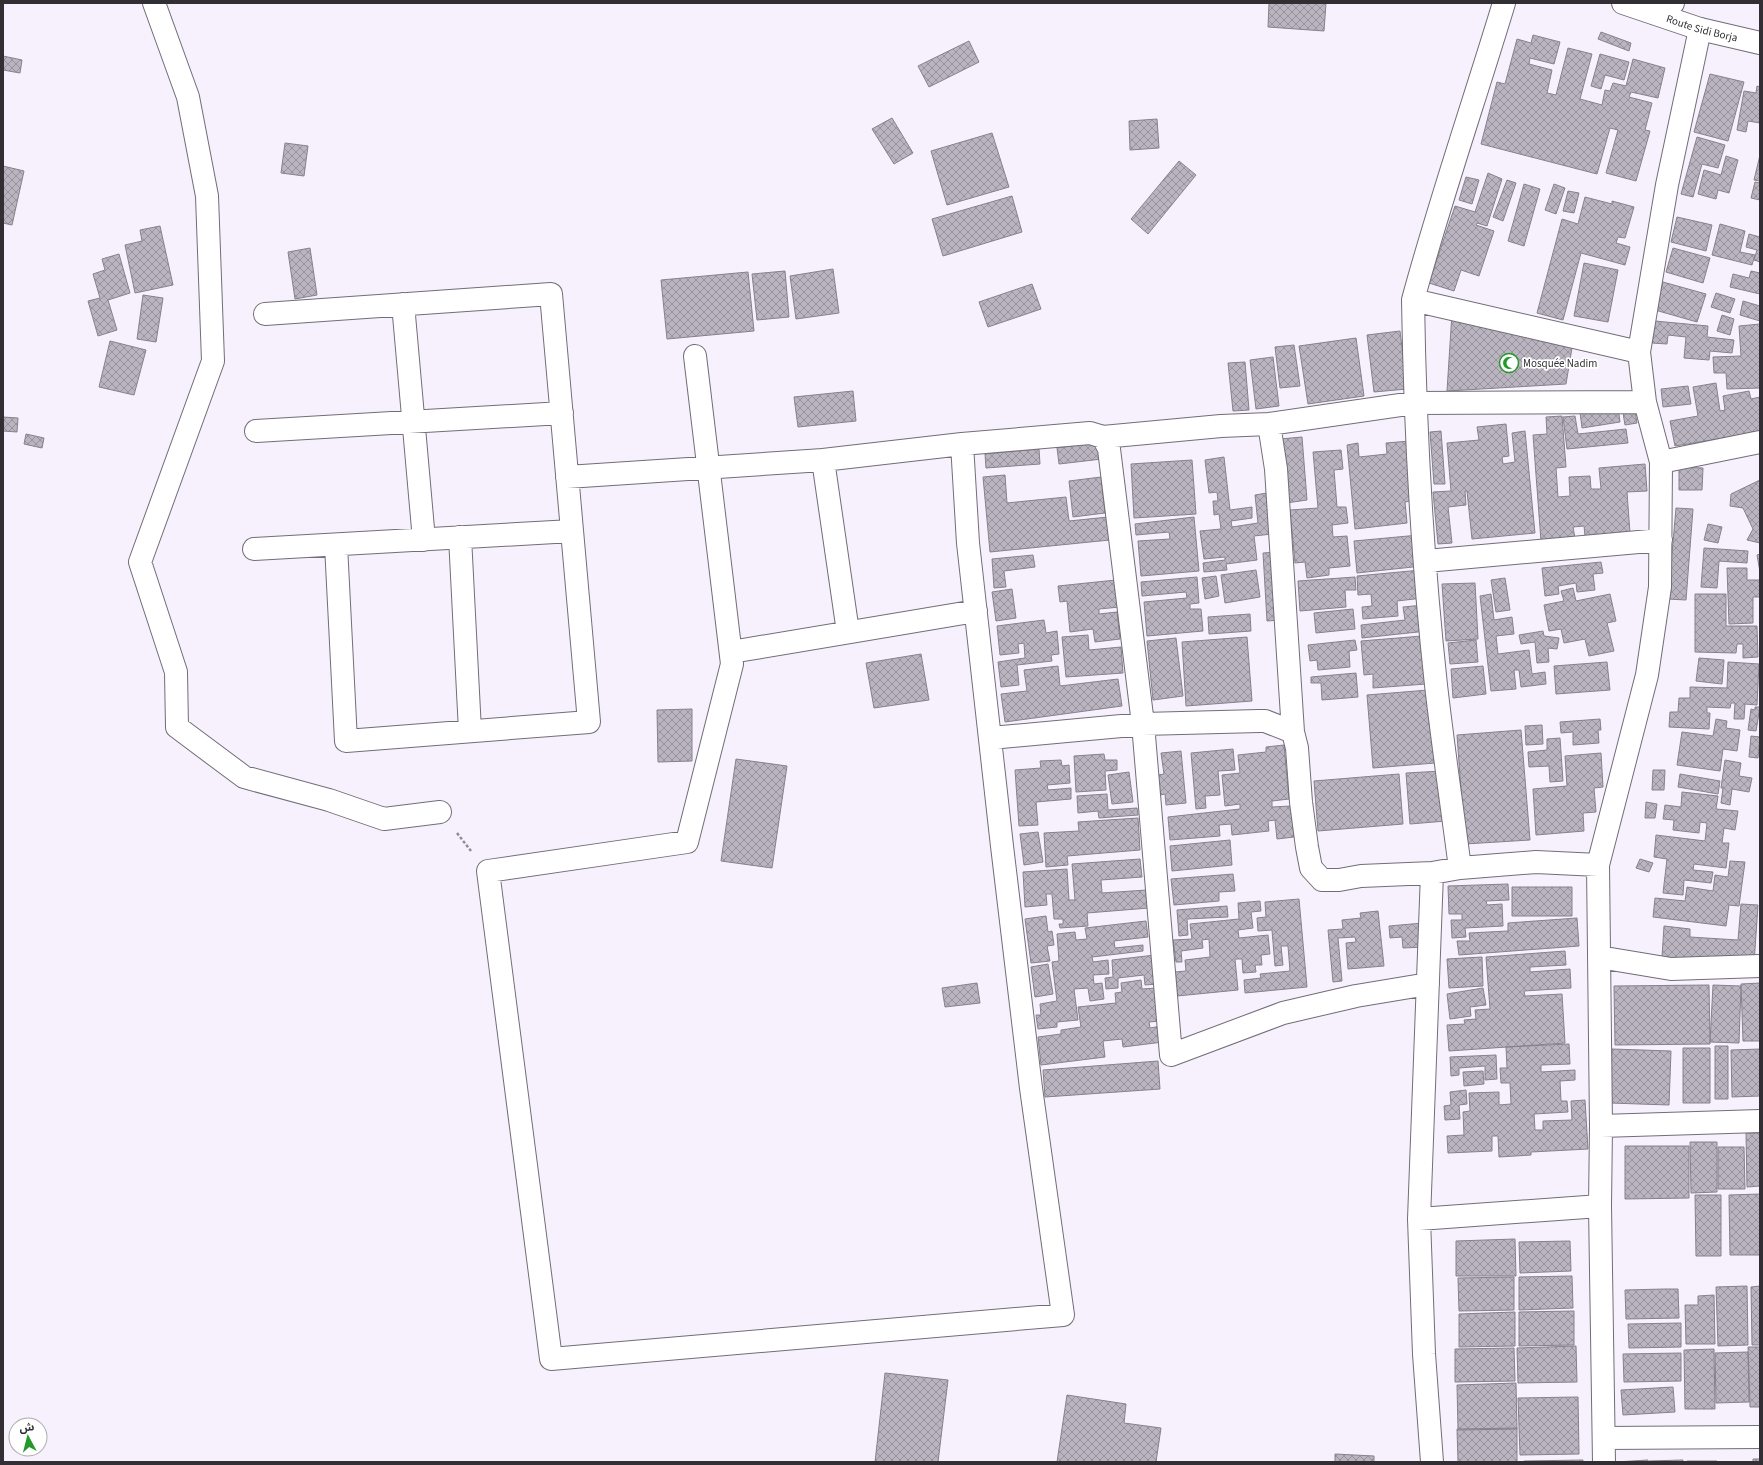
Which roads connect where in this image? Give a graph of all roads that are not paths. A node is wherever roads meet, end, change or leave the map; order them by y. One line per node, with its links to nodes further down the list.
1 (154, 3): 40 (street)
2 (1504, 3): 8 (street)
3 (1623, 3): 5 (street, Route Sidi Borja)
4 (1672, 3): 5 (street)
5 (1654, 13): 6 (street, Route Sidi Borja)
6 (1700, 29): 7 (street, Route Sidi Borja); 11 (street)
7 (1760, 43)
8 (1413, 300): 11 (street); 14 (street)
9 (403, 304): 10 (street); 15 (street); 16 (street)
10 (265, 314)
11 (1639, 352): 13 (street)
12 (695, 356): 24 (street)
13 (1645, 402): 14 (street); 23 (street)
14 (1414, 403): 17 (street); 32 (street)
15 (562, 413): 16 (street); 25 (street)
16 (414, 421): 18 (street); 28 (street)
17 (1269, 424): 19 (street); 38 (street)
18 (256, 431)
19 (1103, 437): 21 (street); 36 (street)
20 (1760, 442): 23 (street)
21 (962, 444): 22 (street); 33 (street)
22 (823, 460): 24 (street); 34 (street)
23 (1661, 462): 29 (street)
24 (708, 467): 25 (street); 35 (street)
25 (567, 477): 26 (street)
26 (572, 531): 27 (street); 37 (street)
27 (460, 537): 28 (street); 37 (street)
28 (424, 540): 30 (street)
29 (1661, 540): 32 (street); 41 (street)
30 (336, 545): 31 (street); 37 (street)
31 (254, 550)
32 (1426, 561): 42 (street)
33 (976, 611): 34 (street); 39 (street)
34 (848, 632): 35 (street)
35 (731, 652): 39 (street)
36 (1143, 724): 38 (street); 39 (street); 46 (street)
37 (470, 731)
38 (1293, 732): 43 (street)
39 (991, 738)
40 (440, 812)
41 (1598, 865): 42 (street); 44 (street)
42 (1460, 868): 43 (street)
43 (1432, 873): 46 (street)
44 (1598, 957): 45 (street); 48 (street)
45 (1760, 966)
46 (1428, 984): 50 (street)
47 (1760, 1121): 48 (street)
48 (1601, 1126): 49 (street)
49 (1600, 1206): 50 (street); 52 (street)
50 (1419, 1219): 53 (street)
51 (1760, 1437): 52 (street)
52 (1604, 1438): 54 (street)
53 (1432, 1462)
54 (1604, 1462)

